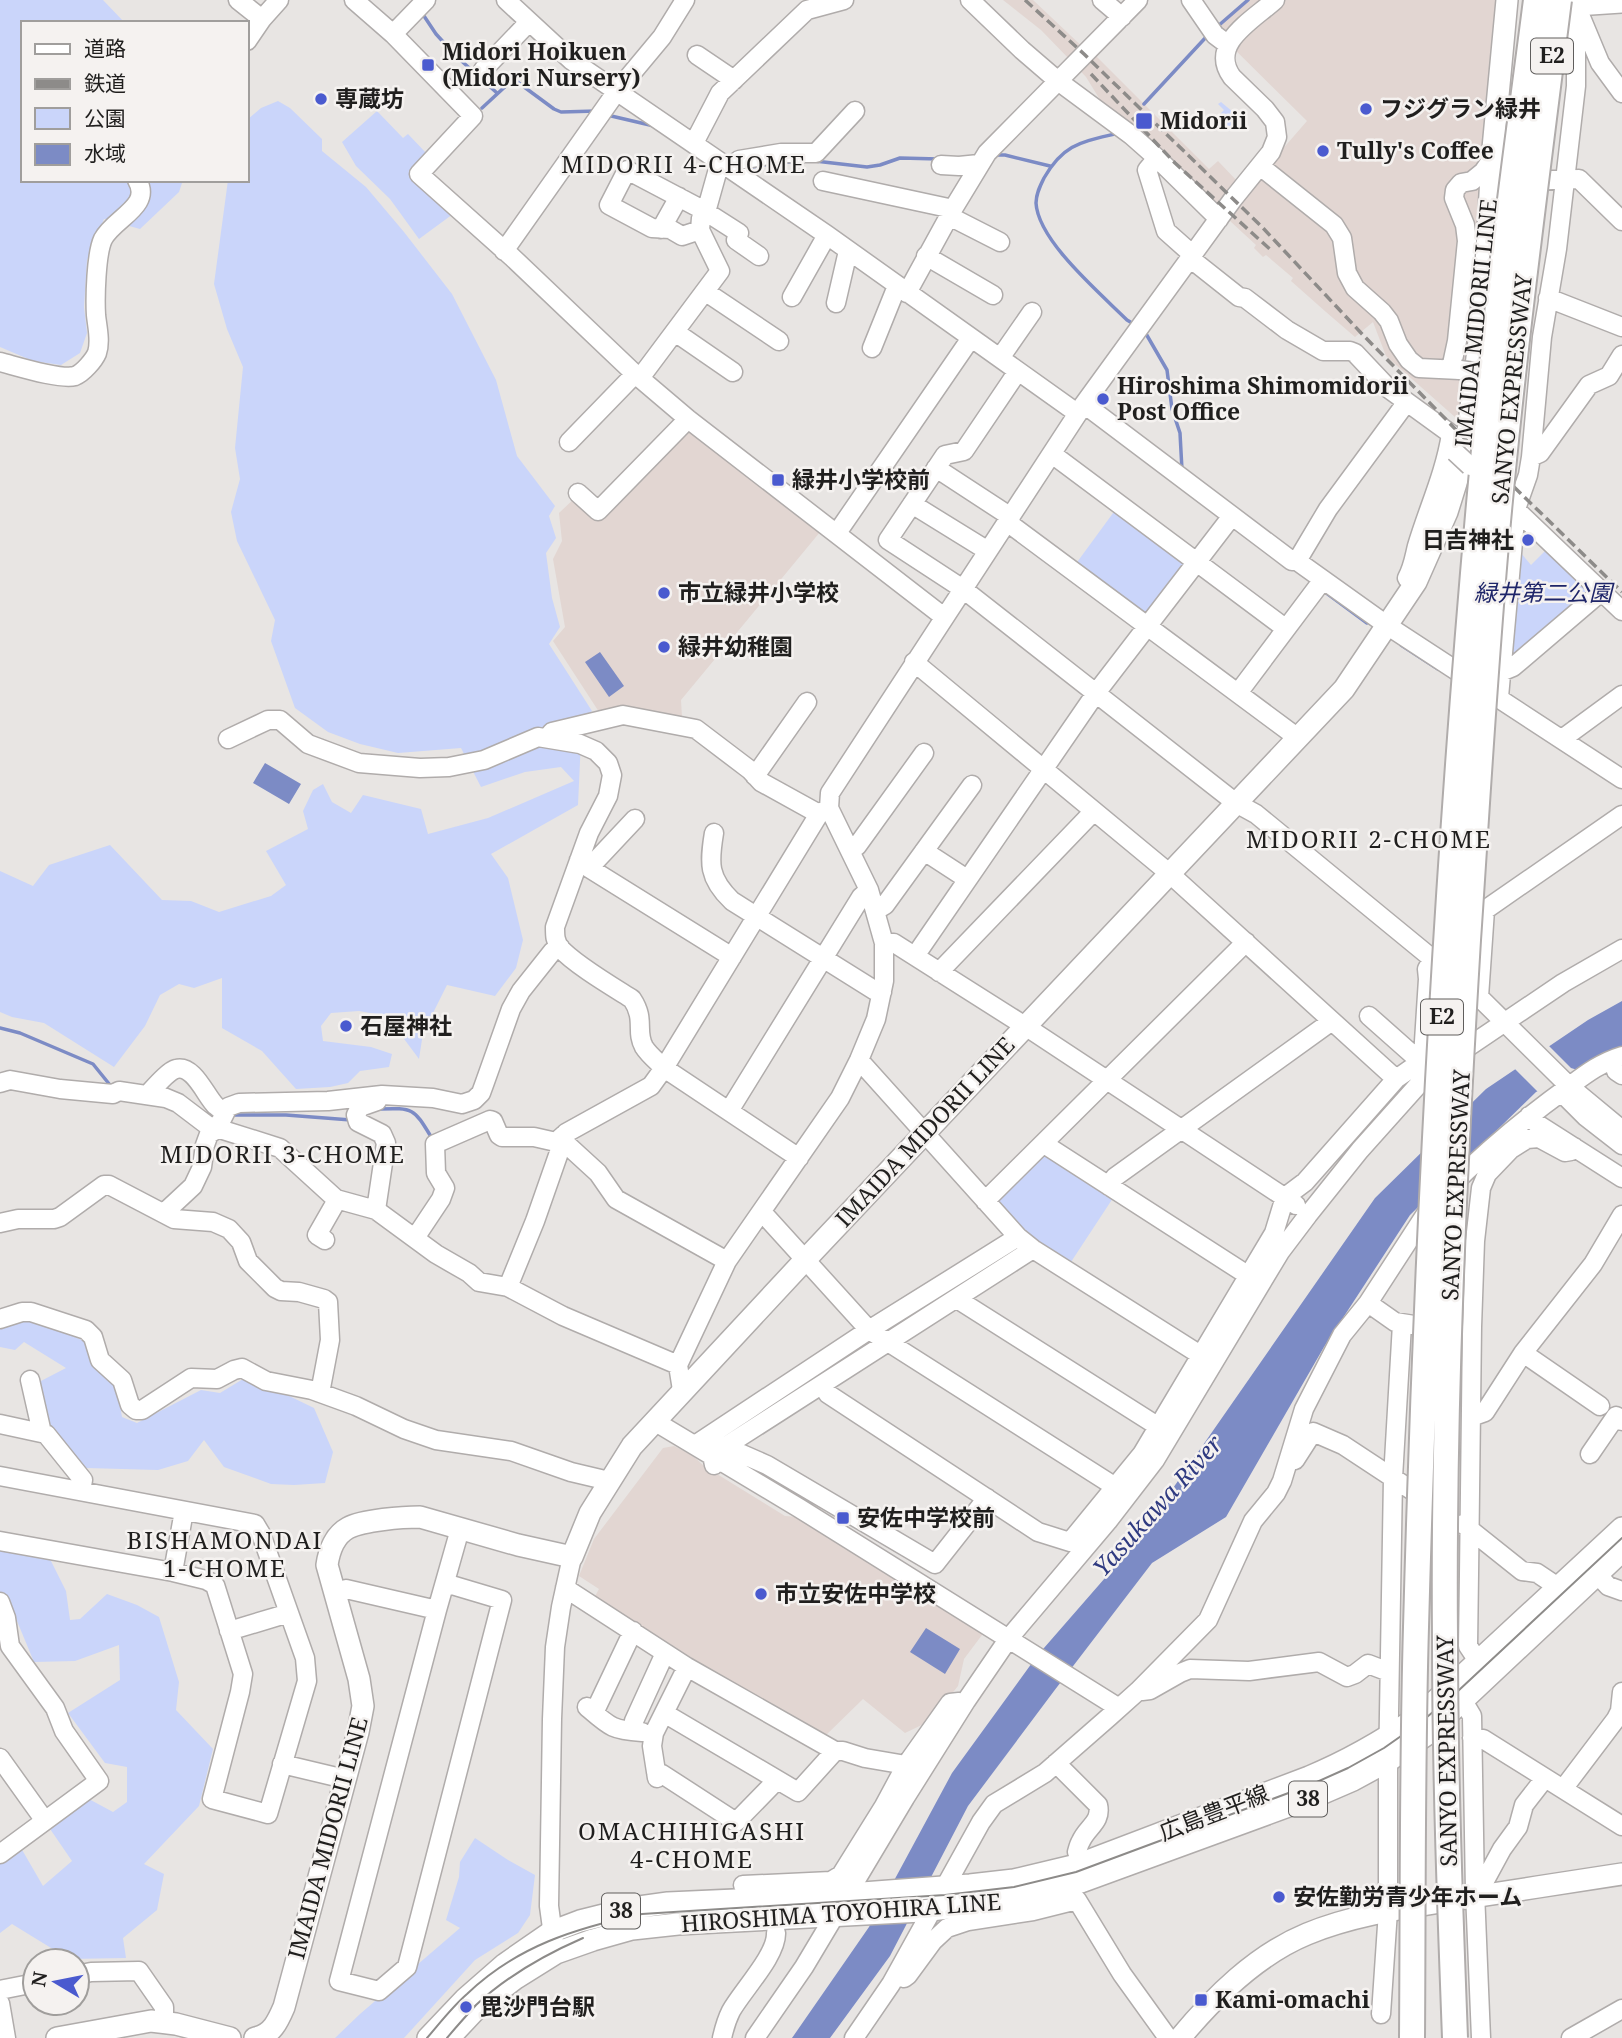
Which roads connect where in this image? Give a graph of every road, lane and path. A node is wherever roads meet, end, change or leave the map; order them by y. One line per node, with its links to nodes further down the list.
1 (238, 0): 19 (street)
2 (279, 0): 19 (street)
3 (354, 0): 21 (street)
4 (426, 0): 21 (street)
5 (506, 0): 20 (street)
6 (685, 0): 28 (street)
7 (844, 0): 26 (street)
8 (971, 0): 27 (street)
9 (1102, 0): 18 (street)
10 (1138, 0): 18 (street)
11 (1191, 0): 23 (street)
12 (1275, 0): 23 (street)
13 (1507, 0): 40 (main road, IMAIDA MIDORII LINE)
14 (1536, 0): 298 (highway, SANYO EXPRESSWAY / E2, bridge)
15 (1548, 0): 16 (main road)
16 (1567, 2): 17 (main road); 29 (street); 37 (street); 299 (highway, SANYO EXPRESSWAY / E2, bridge)
17 (1622, 2)
18 (1122, 17): 27 (street)
19 (262, 19): 22 (street)
20 (529, 22): 25 (street); 28 (street)
21 (393, 34): 51 (street)
22 (248, 40)
23 (1227, 44): 36 (street)
24 (697, 55): 26 (street)
25 (484, 70)
26 (734, 80): 31 (street)
27 (1058, 81): 32 (street); 33 (street)
28 (617, 91): 31 (street); 51 (street)
29 (1622, 93)
30 (855, 111): 35 (street)
31 (694, 144): 35 (street)
32 (1157, 158): 44 (street); 54 (street)
33 (979, 164): 34 (street); 43 (street)
34 (941, 165)
35 (725, 166): 42 (street); 48 (street)
36 (1260, 166): 44 (street); 71 (street)
37 (1564, 178): 40 (street); 45 (street); 59 (street)
38 (823, 181): 43 (street)
39 (139, 182): 69 (street)
40 (1489, 182): 71 (street); 97 (main road, IMAIDA MIDORII LINE)
41 (679, 197): 42 (street); 46 (street); 46 (street)
42 (705, 211): 47 (street); 52 (street)
43 (951, 213): 49 (street); 53 (street)
44 (1219, 219): 54 (street)
45 (1622, 221)
46 (662, 229): 47 (street)
47 (700, 230): 56 (street)
48 (827, 235): 50 (street); 58 (street)
49 (1000, 242)
50 (848, 250): 55 (street); 60 (street)
51 (504, 251): 73 (street)
52 (759, 256)
53 (926, 256): 55 (street); 57 (street)
54 (1192, 257): 75 (street); 76 (street)
55 (902, 289): 64 (street); 66 (street)
56 (706, 292): 63 (street); 65 (street)
57 (993, 295)
58 (792, 297)
59 (1548, 298): 62 (street); 74 (street)
60 (836, 303)
61 (1032, 312): 68 (street)
62 (1622, 327)
63 (675, 332): 72 (street); 73 (street)
64 (971, 338): 68 (street); 88 (street)
65 (779, 341)
66 (872, 348)
67 (1622, 355): 81 (street)
68 (1000, 358): 70 (street)
69 (0, 362)
70 (1018, 370): 76 (street); 82 (street)
71 (1455, 370): 74 (street, bridge)
72 (733, 372)
73 (637, 376): 77 (street); 78 (street)
74 (1536, 386): 81 (street)
75 (1406, 403): 79 (street); 90 (street)
76 (1081, 409): 80 (street); 86 (street)
77 (688, 419): 83 (street); 88 (street)
78 (569, 442)
79 (1452, 450): 85 (street, bridge); 97 (street)
80 (1052, 454): 87 (street); 91 (street)
81 (1531, 457): 85 (street)
82 (936, 468): 84 (street); 87 (street)
83 (578, 493)
84 (912, 504): 89 (street); 93 (street)
85 (1516, 509): 94 (street); 101 (street)
86 (1232, 516): 90 (street); 91 (street)
87 (1009, 520): 89 (street); 98 (street)
88 (837, 533): 96 (street)
89 (988, 551): 93 (street)
90 (1297, 561): 92 (street)
91 (1197, 564): 98 (street); 99 (street)
92 (1322, 580): 97 (street); 99 (street)
93 (963, 589): 96 (street); 102 (street)
94 (1601, 592): 95 (street); 101 (street)
95 (1622, 611)
96 (944, 617): 100 (street)
97 (1388, 626): 105 (street); 108 (main road, IMAIDA MIDORII LINE)
98 (1148, 627): 102 (street); 103 (street)
99 (1285, 628): 103 (street)
100 (914, 662): 112 (street); 117 (street)
101 (1501, 672): 105 (street)
102 (1096, 693): 112 (street); 116 (street)
103 (1238, 693): 108 (street)
104 (1622, 695): 109 (street)
105 (1499, 697): 109 (street)
106 (807, 702): 113 (street)
107 (547, 738): 110 (street); 113 (street); 124 (street)
108 (1298, 738): 116 (main road, IMAIDA MIDORII LINE)
109 (1562, 738): 114 (street)
110 (228, 739)
111 (924, 753): 122 (street)
112 (1043, 767): 118 (street); 126 (street)
113 (755, 776): 117 (street)
114 (1622, 779)
115 (972, 785): 123 (street)
116 (1236, 803): 125 (main road, IMAIDA MIDORII LINE); 138 (street)
117 (825, 811): 122 (street); 129 (street)
118 (1094, 811): 125 (street); 139 (street)
119 (1622, 815): 142 (street)
120 (635, 819): 124 (street)
121 (714, 833): 129 (street)
122 (850, 851): 127 (street)
123 (924, 852): 126 (street); 128 (street)
124 (584, 864): 133 (street); 136 (street)
125 (1169, 873): 131 (street); 145 (main road, IMAIDA MIDORII LINE)
126 (967, 879): 135 (street)
127 (869, 890): 128 (street); 137 (street)
128 (876, 911): 132 (street)
129 (757, 917): 136 (street); 137 (street)
130 (1622, 936): 140 (street)
131 (1246, 942): 144 (street); 152 (street)
132 (884, 943): 135 (street); 141 (street)
133 (560, 947): 150 (street); 156 (street)
134 (1622, 949): 140 (street)
135 (915, 956): 139 (street)
136 (732, 957): 150 (street)
137 (824, 959): 141 (street); 157 (street)
138 (1430, 964): 142 (street); 146 (street); 147 (street)
139 (939, 972): 145 (street)
140 (1563, 983): 146 (street)
141 (881, 992): 148 (street)
142 (1479, 997): 146 (street)
143 (1370, 1016): 147 (street)
144 (1332, 1021): 151 (street); 162 (street)
145 (1025, 1026): 152 (street); 163 (main road, IMAIDA MIDORII LINE)
146 (1504, 1027): 154 (street); 170 (street)
147 (1423, 1057): 151 (street)
148 (859, 1060): 163 (street); 168 (street)
149 (1620, 1067): 154 (street)
150 (664, 1068): 157 (street); 164 (street)
151 (1396, 1079): 174 (street)
152 (1107, 1081): 162 (street); 165 (street)
153 (0, 1083): 155 (street)
154 (1563, 1087): 159 (street); 161 (street); 166 (street)
155 (146, 1095): 158 (street); 160 (street)
156 (408, 1096): 158 (street); 175 (street)
157 (729, 1111): 168 (street)
158 (225, 1112): 160 (street)
159 (1528, 1116): 167 (street); 190 (street)
160 (217, 1129): 172 (street); 177 (street)
161 (1622, 1129)
162 (1182, 1130): 171 (street); 174 (street)
163 (924, 1133): 173 (street); 185 (main road, IMAIDA MIDORII LINE)
164 (564, 1137): 181 (street); 186 (street); 188 (street)
165 (1044, 1144): 171 (street); 173 (street)
166 (1622, 1145)
167 (1574, 1147): 169 (street); 193 (street)
168 (799, 1158): 176 (street)
169 (1622, 1178)
170 (1337, 1179): 174 (street); 184 (street)
171 (1109, 1186): 187 (street)
172 (337, 1200): 175 (street); 182 (street)
173 (985, 1201): 180 (street)
174 (1290, 1201): 184 (street); 187 (street)
175 (376, 1210): 181 (street)
176 (762, 1212): 185 (street); 186 (street)
177 (164, 1213): 179 (street); 202 (street)
178 (1622, 1215): 196 (street)
179 (0, 1223)
180 (1018, 1237): 183 (street); 194 (street)
181 (415, 1238): 188 (street)
182 (325, 1240)
183 (1033, 1249): 189 (street); 197 (street)
184 (1280, 1252): 239 (street)
185 (805, 1259): 194 (street); 201 (main road, IMAIDA MIDORII LINE)
186 (727, 1261): 198 (street)
187 (1248, 1276): 197 (street)
188 (508, 1287): 198 (street)
189 (957, 1299): 195 (street); 208 (street)
190 (1368, 1303): 192 (street); 216 (street)
191 (0, 1319): 202 (street)
192 (1402, 1324): 193 (street); 214 (street)
193 (1472, 1326): 204 (street)
194 (869, 1330): 195 (street); 210 (street)
195 (889, 1343): 200 (street); 217 (street)
196 (1523, 1353): 203 (street); 204 (street)
197 (1202, 1356): 208 (street)
198 (678, 1365): 201 (street)
199 (30, 1380): 209 (street)
200 (822, 1385): 211 (street); 219 (street)
201 (682, 1390): 206 (main road, IMAIDA MIDORII LINE)
202 (320, 1393): 215 (street)
203 (1600, 1405)
204 (1472, 1417): 221 (street)
205 (1622, 1420): 212 (street)
206 (654, 1421): 210 (street); 215 (main road, IMAIDA MIDORII LINE)
207 (0, 1424): 209 (street)
208 (1159, 1427): 217 (street)
209 (42, 1433): 218 (street)
210 (695, 1445): 211 (street)
211 (719, 1451): 219 (street); 239 (street)
212 (1590, 1454)
213 (0, 1476): 218 (street)
214 (1394, 1478): 216 (street); 221 (street); 243 (street)
215 (609, 1481): 226 (main road, IMAIDA MIDORII LINE)
216 (1282, 1481): 244 (street)
217 (1114, 1486): 219 (street)
218 (81, 1491): 220 (street)
219 (987, 1498)
220 (184, 1511): 227 (street); 236 (street)
221 (1469, 1528): 230 (street); 241 (street)
222 (1622, 1528): 230 (main road, 広島豊平線 / 38)
223 (460, 1529): 226 (main road, IMAIDA MIDORII LINE); 229 (street); 233 (main road, IMAIDA MIDORII LINE)
224 (0, 1541): 227 (street)
225 (1622, 1551): 228 (main road, HIROSHIMA TOYOHIRA LINE / 38)
226 (572, 1557): 231 (street)
227 (173, 1572): 237 (street)
228 (1597, 1574): 232 (street); 247 (main road, HIROSHIMA TOYOHIRA LINE / 38)
229 (445, 1583): 235 (street); 235 (street)
230 (1558, 1587): 241 (main road, 広島豊平線 / 38)
231 (565, 1588): 238 (street); 276 (street)
232 (1622, 1591)
233 (334, 1593): 235 (street); 261 (main road, IMAIDA MIDORII LINE)
234 (0, 1602): 264 (street)
235 (437, 1610)
236 (289, 1613): 237 (street); 258 (street)
237 (229, 1631): 258 (street)
238 (633, 1632): 240 (street); 250 (street)
239 (1011, 1639): 246 (street); 248 (street)
240 (666, 1653): 242 (street); 250 (street)
241 (1473, 1654): 243 (street); 252 (main road, 広島豊平線 / 38)
242 (687, 1667): 249 (street); 254 (street)
243 (1389, 1672): 244 (street); 252 (street)
244 (1138, 1691): 248 (street)
245 (1622, 1692): 263 (street)
246 (966, 1701): 259 (street); 271 (street)
247 (1463, 1701): 253 (street); 256 (main road, HIROSHIMA TOYOHIRA LINE / 38)
248 (1119, 1708): 257 (street)
249 (664, 1713): 251 (street); 262 (street)
250 (632, 1731): 251 (street)
251 (654, 1733): 262 (street)
252 (1388, 1737): 256 (street); 270 (main road, 広島豊平線 / 38)
253 (1472, 1738): 260 (street); 272 (street)
254 (835, 1751): 259 (street); 262 (street)
255 (0, 1758): 264 (street)
256 (1388, 1760): 273 (main road, HIROSHIMA TOYOHIRA LINE / 38); 274 (street)
257 (1056, 1763): 266 (street); 270 (street)
258 (282, 1764): 261 (street)
259 (905, 1765): 269 (street)
260 (1545, 1778): 263 (street); 272 (street)
261 (345, 1779): 290 (main road, IMAIDA MIDORII LINE)
262 (777, 1780)
263 (1563, 1789): 265 (street)
264 (45, 1821): 267 (street)
265 (1622, 1826)
266 (1077, 1852)
267 (0, 1854)
268 (1622, 1874): 272 (main road)
269 (743, 1885)
270 (938, 1887): 271 (main road, HIROSHIMA TOYOHIRA LINE / 38); 273 (street)
271 (852, 1893): 275 (street); 276 (main road, HIROSHIMA TOYOHIRA LINE / 38)
272 (1476, 1897): 274 (main road); 300 (street)
273 (928, 1910): 275 (main road, HIROSHIMA TOYOHIRA LINE / 38); 280 (street)
274 (1388, 1911): 285 (street); 297 (main road)
275 (839, 1915): 278 (main road, HIROSHIMA TOYOHIRA LINE / 38); 294 (street)
276 (551, 1932): 278 (street); 291 (main road, HIROSHIMA TOYOHIRA LINE / 38)
277 (776, 1933): 293 (street)
278 (556, 1953): 292 (main road, HIROSHIMA TOYOHIRA LINE / 38)
279 (91, 1972): 286 (street)
280 (891, 1984): 295 (street); 296 (street)
281 (21, 1986): 282 (street)
282 (0, 1990)
283 (0, 2003): 287 (street)
284 (1622, 2009): 301 (street)
285 (1381, 2014)
286 (164, 2023): 288 (main road); 289 (main road)
287 (6, 2038)
288 (57, 2038)
289 (230, 2038)
290 (255, 2038)
291 (428, 2038)
292 (449, 2038)
293 (722, 2038)
294 (755, 2038)
295 (854, 2038)
296 (1168, 2038)
297 (1180, 2038)
298 (1412, 2038)
299 (1455, 2038)
300 (1481, 2038)
301 (1571, 2038)

